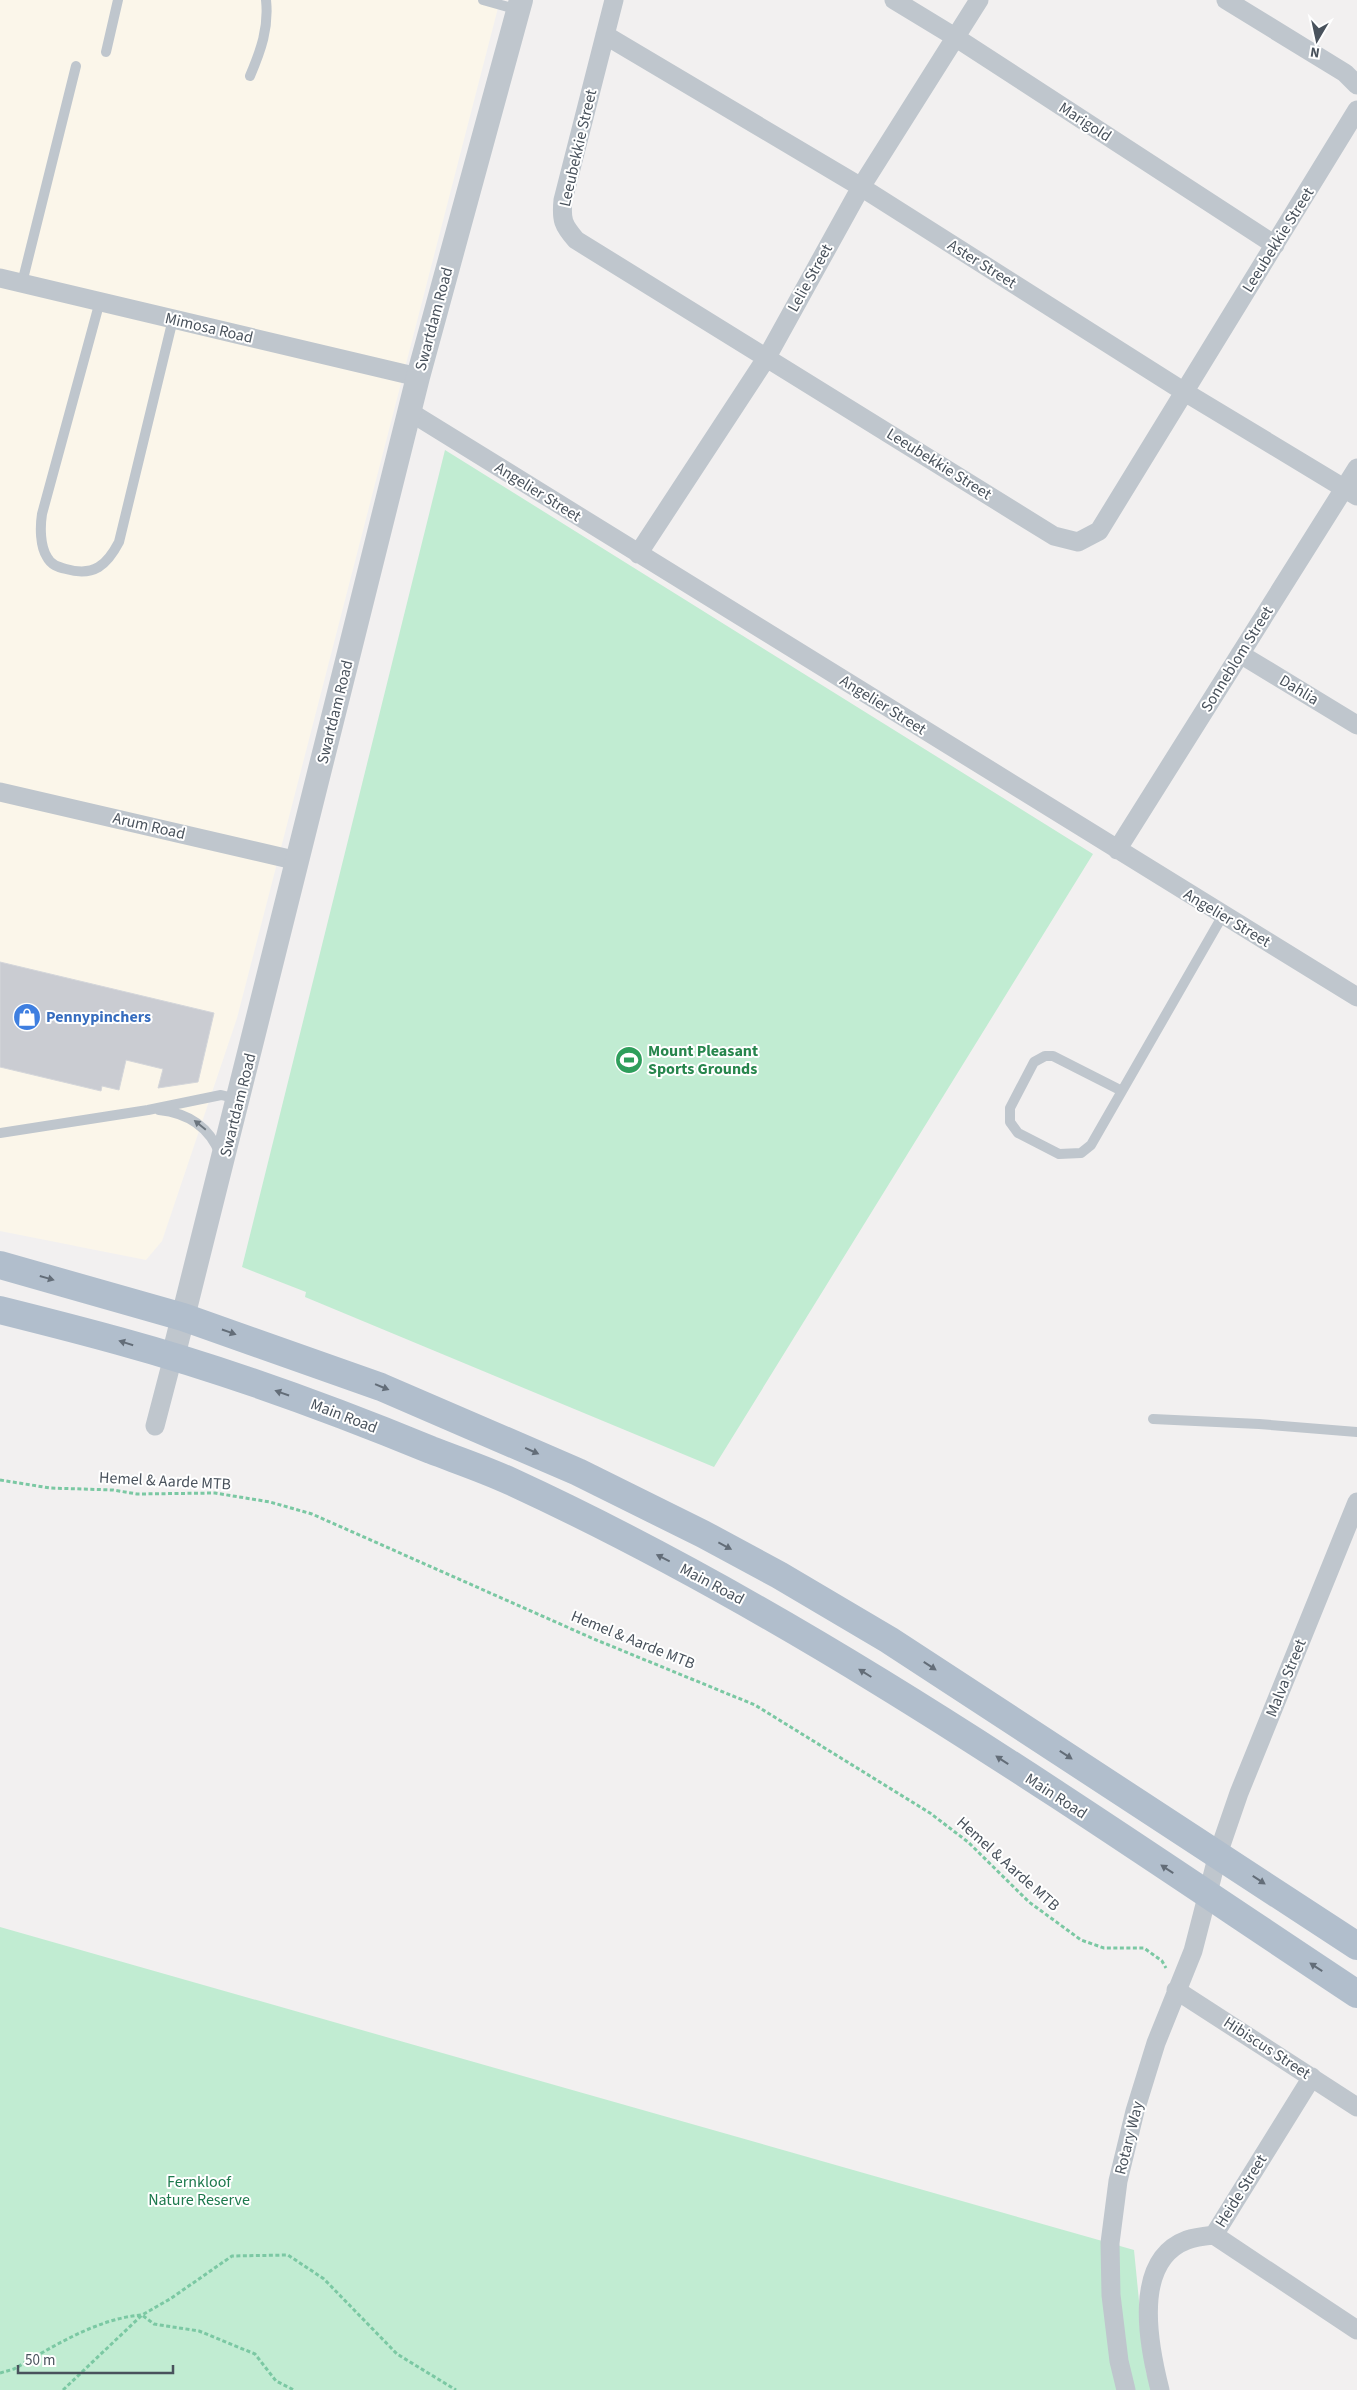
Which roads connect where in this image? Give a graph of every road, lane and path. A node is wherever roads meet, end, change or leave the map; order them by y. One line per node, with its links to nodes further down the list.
1 (118, 0): 11 (lane)
2 (266, 0): 13 (lane)
3 (482, 0): 8 (lane)
4 (614, 0): 9 (street, Leeubekkie Street)
5 (894, 0): 10 (street, Marigold)
6 (979, 0): 10 (street, Lelie Street)
7 (1226, 0): 14 (street)
8 (520, 5): 23 (street, Swartdam Road)
9 (605, 35): 16 (street, Aster Street); 22 (street, Leeubekkie Street)
10 (955, 37): 16 (street, Lelie Street); 17 (street, Marigold)
11 (106, 52)
12 (76, 66): 19 (lane)
13 (250, 76)
14 (1357, 85)
15 (1357, 110): 17 (street, Leeubekkie Street)
16 (861, 187): 22 (street, Lelie Street); 24 (street, Aster Street)
17 (1275, 245): 24 (street, Leeubekkie Street)
18 (0, 278): 19 (street, Mimosa Road)
19 (22, 283): 20 (street, Mimosa Road)
20 (100, 302): 21 (street, Mimosa Road); 21 (lane)
21 (173, 319): 23 (street, Mimosa Road)
22 (767, 357): 24 (street, Leeubekkie Street); 28 (street, Lelie Street)
23 (418, 377): 25 (street, Swartdam Road)
24 (1183, 391): 27 (street, Aster Street)
25 (410, 412): 28 (street, Angelier Street); 33 (street, Swartdam Road)
26 (1357, 468): 27 (street, Sonneblom Street)
27 (1351, 492): 29 (street, Sonneblom Street)
28 (638, 554): 32 (street, Angelier Street)
29 (1240, 654): 30 (street, Dahlia); 32 (street, Sonneblom Street)
30 (1357, 725)
31 (0, 792): 33 (street, Arum Road)
32 (1118, 850): 34 (street, Angelier Street)
33 (298, 861): 37 (street, Swartdam Road)
34 (1222, 915): 35 (street, Angelier Street); 36 (lane)
35 (1357, 996)
36 (1122, 1091): 36 (lane)
37 (239, 1099): 38 (lane); 40 (street, Swartdam Road)
38 (148, 1110): 39 (lane); 40 (lane, one-way to 38)
39 (0, 1133)
40 (222, 1167): 43 (street, Swartdam Road)
41 (0, 1265): 43 (main road, one-way to 43)
42 (0, 1310): 44 (main road, Main Road, one-way to 42)
43 (183, 1317): 44 (street, Swartdam Road); 50 (main road, one-way to 50)
44 (173, 1357): 46 (street, Swartdam Road); 51 (main road, Main Road, one-way to 44)
45 (1153, 1420): 47 (lane)
46 (155, 1426)
47 (1357, 1432)
48 (0, 1480): 53 (path, Hemel & Aarde MTB)
49 (1357, 1502): 50 (street, Malva Street)
50 (1218, 1854): 51 (street, Malva Street); 52 (main road, one-way to 52)
51 (1208, 1896): 53 (street, Rotary Way); 54 (main road, Main Road, one-way to 51)
52 (1357, 1946)
53 (1176, 1990): 55 (street, Hibiscus Street); 64 (street, Rotary Way)
54 (1357, 1994)
55 (1312, 2077): 56 (street, Hibiscus Street); 57 (street, Heide Street)
56 (1357, 2108)
57 (1214, 2235): 59 (street, Heide Street); 65 (street)
58 (142, 2315): 60 (path); 61 (path); 62 (path); 63 (path)
59 (1357, 2330)
60 (0, 2373)
61 (64, 2390)
62 (294, 2390)
63 (456, 2390)
64 (1126, 2390)
65 (1160, 2390)

